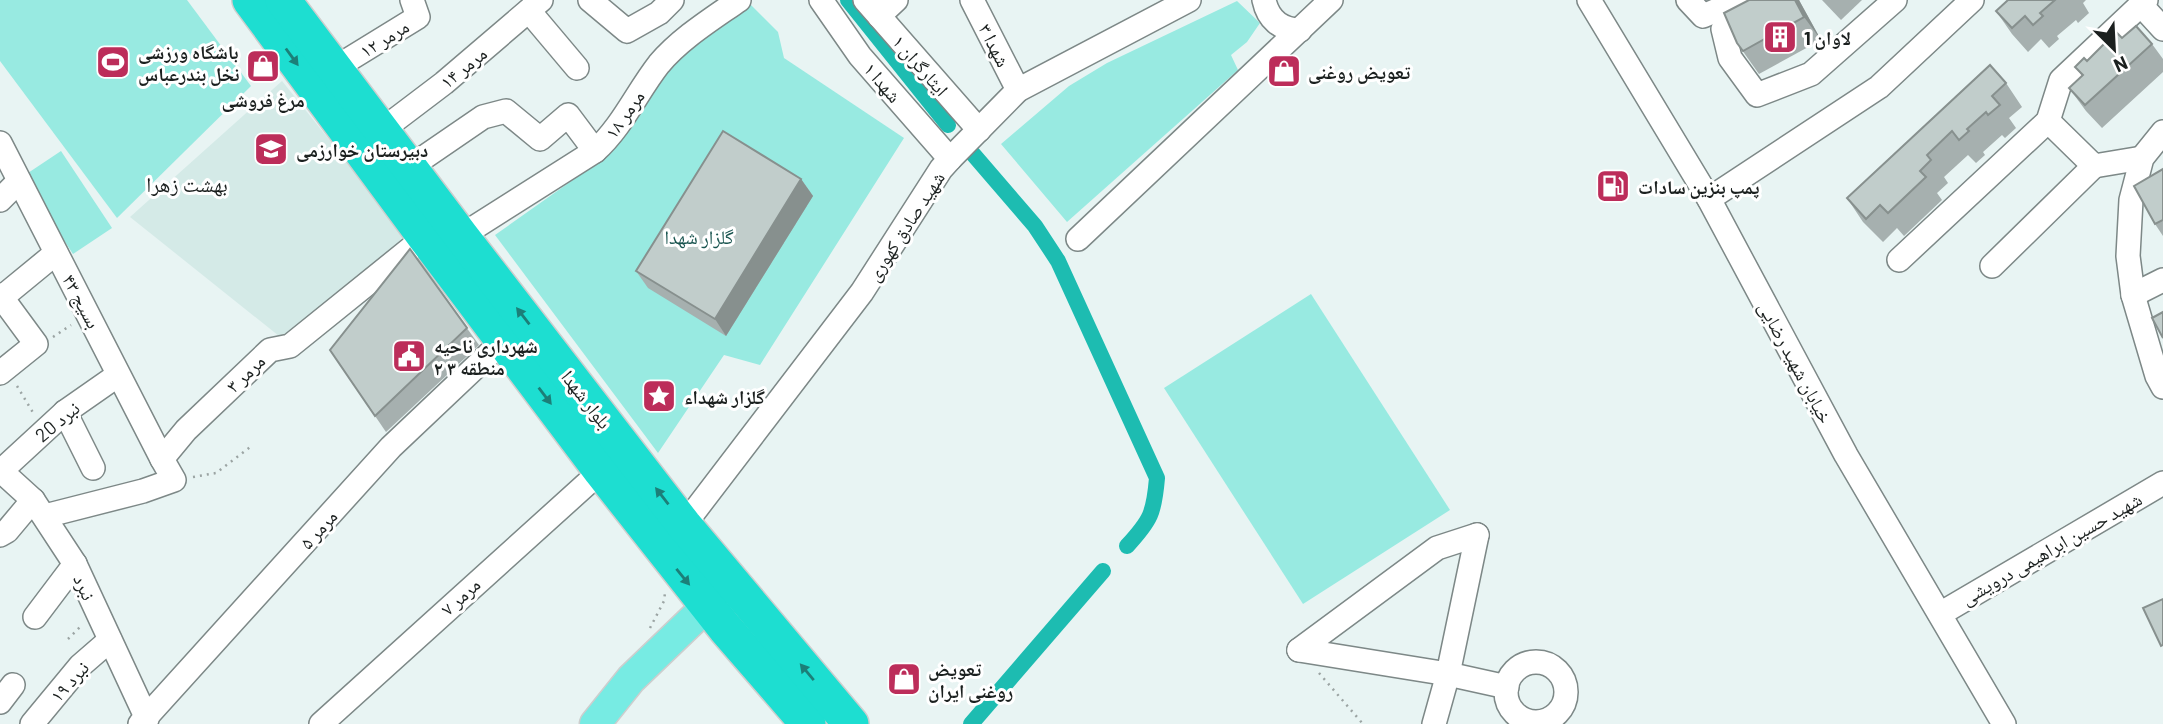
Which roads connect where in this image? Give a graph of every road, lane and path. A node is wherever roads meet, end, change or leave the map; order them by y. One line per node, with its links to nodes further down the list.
1 (412, 0): 23 (street, مرمر ۱۲)
2 (590, 0): 3 (street)
3 (672, 0)
4 (739, 0): 31 (street, مرمر ۱۸)
5 (821, 0): 33 (street, شهدا ۱)
6 (896, 0): 20 (street)
7 (972, 0): 25 (street, شهدا ۳)
8 (1189, 0): 25 (street, شهید صادق کهوری)
9 (1264, 0): 22 (street)
10 (1331, 0): 22 (street)
11 (1589, 0): 37 (street, خیابان شهید رضایی)
12 (1688, 0): 13 (street)
13 (1741, 0)
14 (1781, 0): 15 (street)
15 (1895, 0)
16 (1972, 0): 37 (street)
17 (273, 2): 23 (highway, بلوار شهدا); 40 (highway, بلوار شهدا, one-way to 40)
18 (2143, 3): 21 (street); 26 (street)
19 (535, 6): 24 (street); 27 (street, مرمر ۱۴)
20 (872, 8): 28 (street, ایثارگران ۱)
21 (2163, 29)
22 (1300, 30): 41 (street)
23 (335, 68): 27 (highway, بلوار شهدا)
24 (577, 68)
25 (1018, 90): 28 (street, شهید صادق کهوری)
26 (2048, 121): 34 (street); 43 (street)
27 (382, 130): 35 (highway, بلوار شهدا)
28 (979, 130): 33 (street, شهید صادق کهوری)
29 (2163, 132): 32 (street)
30 (0, 143): 36 (street, بسیج ۴۳)
31 (595, 151): 35 (street); 39 (street, مرمر ۱۸)
32 (2142, 158): 34 (street); 46 (street)
33 (950, 159): 64 (street, شهید صادق کهوری)
34 (2094, 166): 44 (street)
35 (410, 167): 39 (highway, بلوار شهدا)
36 (19, 181): 38 (street); 42 (street, بسیج ۴۳)
37 (1709, 199): 69 (street, خیابان شهید رضایی)
38 (0, 200)
39 (461, 236): 64 (highway, بلوار شهدا, one-way to 39)
40 (425, 237): 49 (highway, بلوار شهدا); 57 (street, مرمر ۳)
41 (1078, 239)
42 (56, 253): 47 (street); 48 (street, بسیج ۴۳)
43 (1899, 260)
44 (1992, 266)
45 (2163, 280): 46 (street)
46 (2133, 295): 53 (street)
47 (1, 297): 50 (street)
48 (88, 314): 50 (path); 52 (street, بسیج ۴۳)
49 (504, 340): 60 (highway, بلوار شهدا, one-way to 60); 76 (street, مرمر ۵)
50 (36, 344): 51 (street)
51 (3, 370): 55 (path)
52 (118, 375): 54 (street, نبرد 20); 57 (street, بسیج ۴۳)
53 (2163, 387)
54 (65, 412): 55 (street, نبرد 20); 58 (street)
55 (43, 431): 59 (street, نبرد 20)
56 (253, 444): 61 (path)
57 (162, 459): 61 (street)
58 (93, 468)
59 (0, 471): 63 (street, نبرد)
60 (601, 471): 68 (highway, بلوار شهدا, one-way to 68); 79 (street, مرمر ۷)
61 (174, 480): 63 (street)
62 (2163, 483): 69 (street, شهید حسین ابراهیمی درویشی)
63 (39, 508): 65 (street); 66 (street, نبرد)
64 (684, 525): 82 (highway, بلوار شهدا, one-way to 64)
65 (0, 535)
66 (75, 564): 70 (street); 72 (street, نبرد)
67 (665, 591): 71 (path)
68 (707, 606): 80 (main road); 81 (highway, بلوار شهدا)
69 (1940, 614): 85 (street, خیابان شهید رضایی)
70 (35, 617)
71 (649, 630)
72 (110, 640): 76 (street, نبرد); 78 (street, نبرد ۱۹)
73 (1299, 650): 74 (street); 74 (street); 83 (path)
74 (1448, 674): 75 (street); 84 (street)
75 (1507, 687): 77 (street); 77 (street)
76 (143, 721)
77 (1533, 723)
78 (32, 724)
79 (321, 724)
80 (595, 724)
81 (808, 724)
82 (851, 724)
83 (1363, 724)
84 (1434, 724)
85 (2004, 724)

